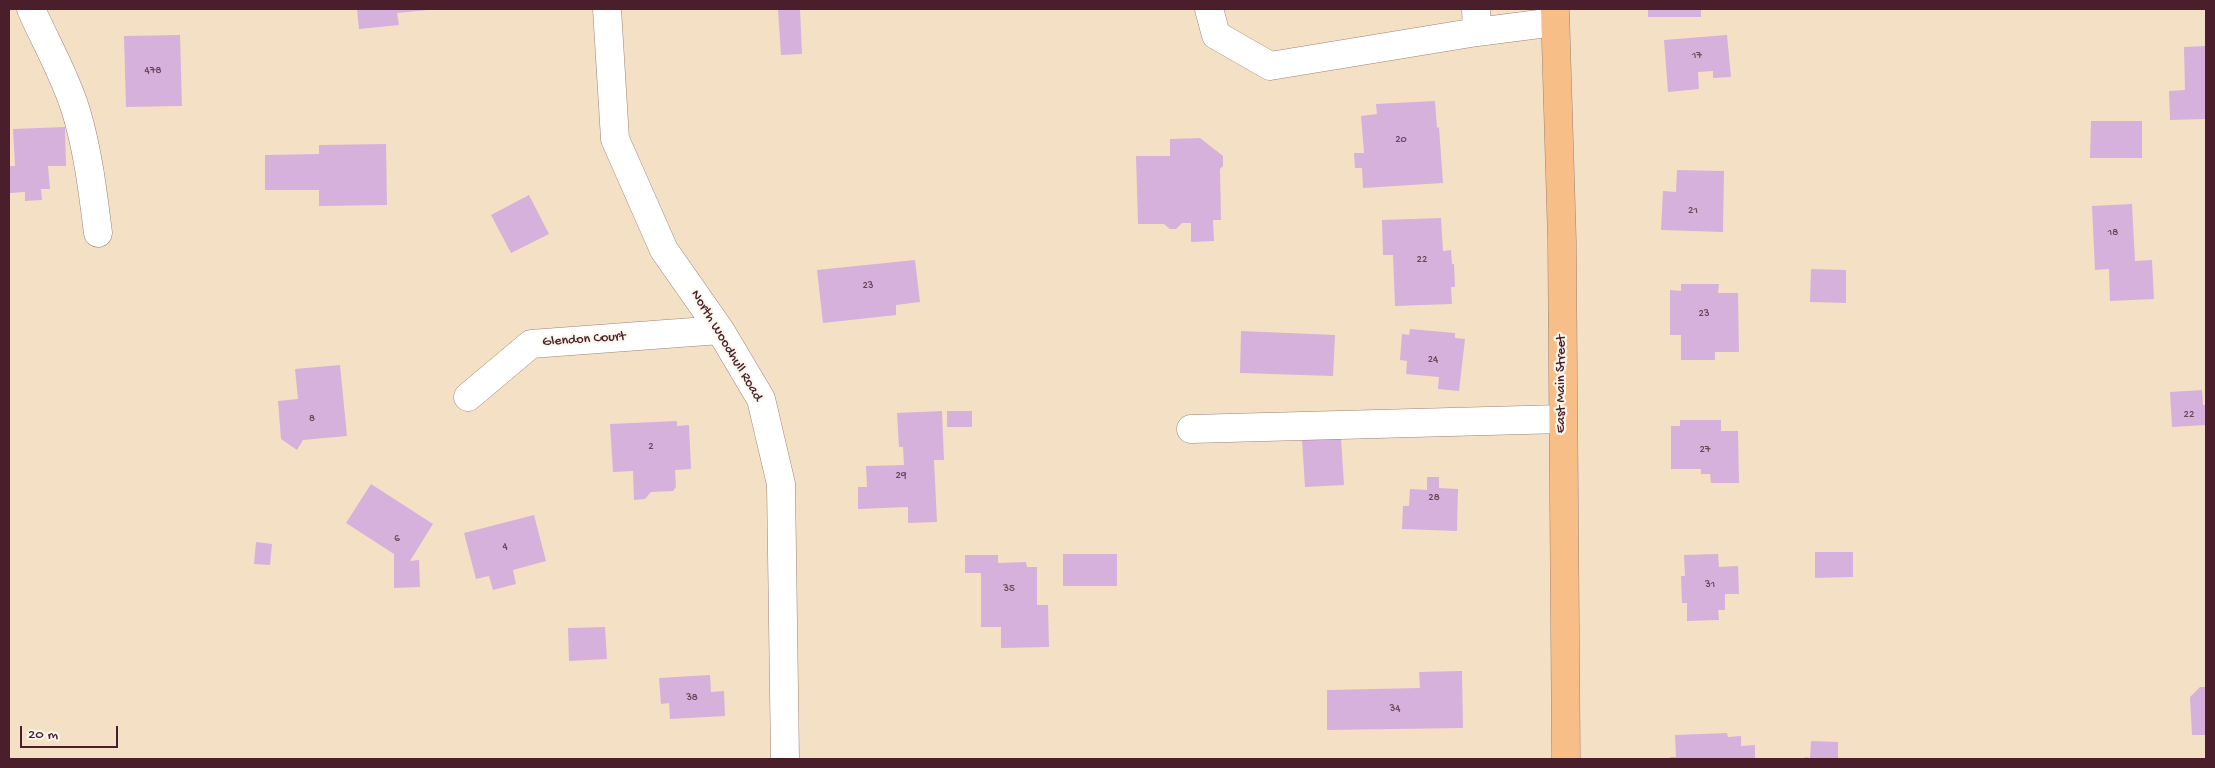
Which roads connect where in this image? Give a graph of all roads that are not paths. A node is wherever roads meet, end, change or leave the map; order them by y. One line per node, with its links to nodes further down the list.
1 (31, 9): 6 (street)
2 (607, 9): 7 (street, North Woodhull Road)
3 (1209, 9): 5 (street)
4 (1555, 15): 5 (street); 9 (main road, East Main Street)
5 (1476, 20)
6 (98, 233)
7 (720, 330): 8 (street, Glendon Court); 11 (street, North Woodhull Road)
8 (468, 397)
9 (1562, 419): 10 (street); 12 (main road, East Main Street)
10 (1191, 429)
11 (785, 759)
12 (1566, 759)

